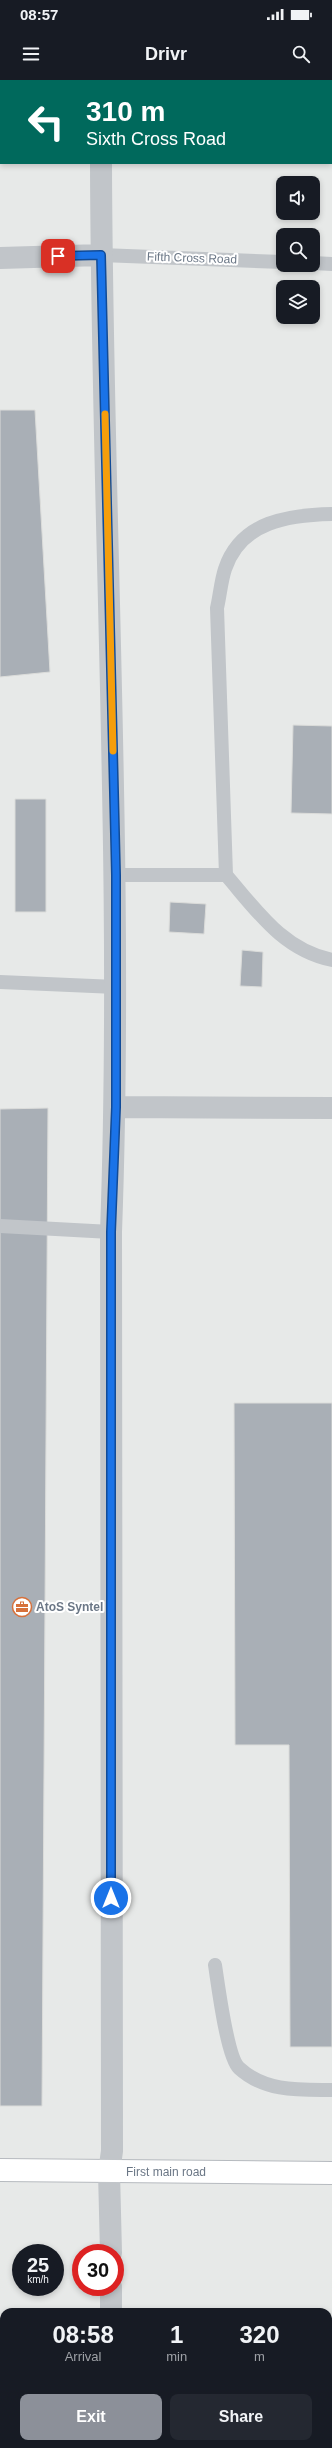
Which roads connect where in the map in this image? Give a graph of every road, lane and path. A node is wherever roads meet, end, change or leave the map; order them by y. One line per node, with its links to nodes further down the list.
1 (101, 164): 2 (street)
2 (101, 255): 3 (street); 4 (lane, Fifth Cross Road); 8 (street)
3 (0, 258)
4 (276, 262)
5 (320, 263): 6 (lane)
6 (332, 264)
7 (332, 514): 9 (lane)
8 (116, 875): 9 (lane); 12 (street)
9 (226, 875): 10 (lane)
10 (332, 960)
11 (0, 982): 12 (lane)
12 (116, 987): 13 (street)
13 (116, 1107): 14 (street); 16 (street)
14 (332, 1108)
15 (0, 1226): 16 (lane)
16 (111, 1232): 20 (street)
17 (215, 1965): 18 (lane)
18 (332, 2090)
19 (0, 2170): 20 (street, First main road)
20 (109, 2172): 21 (street, First main road); 22 (street)
21 (332, 2173)
22 (111, 2244)
23 (111, 2296): 24 (street)
24 (112, 2308)

